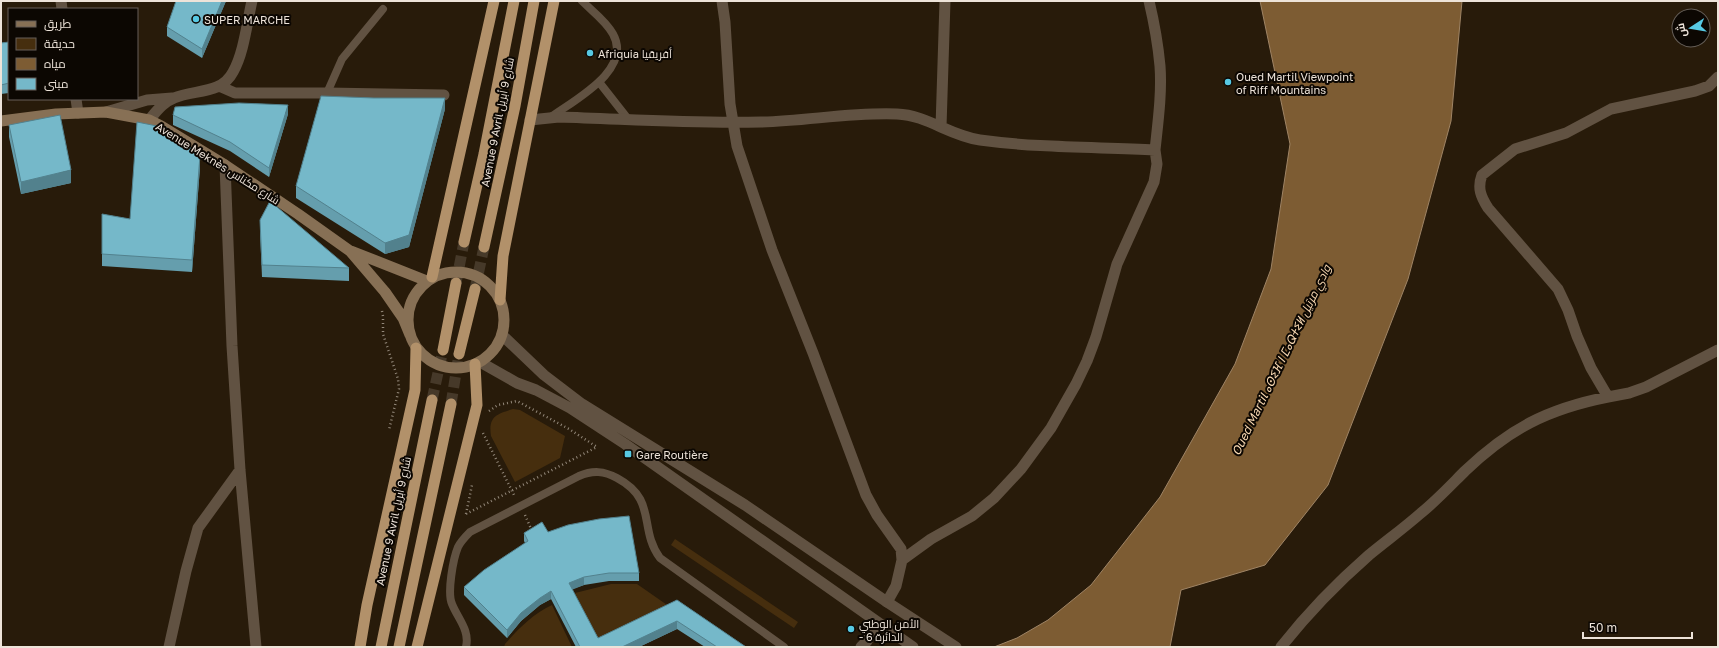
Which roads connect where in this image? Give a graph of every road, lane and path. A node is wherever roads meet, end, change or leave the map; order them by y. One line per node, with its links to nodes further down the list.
1 (252, 1): 13 (street)
2 (494, 1): 32 (highway)
3 (514, 1): 29 (highway, Avenue 9 Avril شارع 9 أبريل)
4 (534, 1): 30 (highway, Avenue 9 Avril شارع 9 أبريل)
5 (554, 1): 23 (highway)
6 (582, 1): 12 (lane)
7 (722, 1): 25 (street)
8 (945, 1): 26 (street)
9 (1149, 1): 27 (street)
10 (383, 9): 14 (lane)
11 (1718, 78): 44 (street)
12 (599, 82): 20 (lane); 21 (lane)
13 (219, 86): 14 (street); 16 (street)
14 (327, 93): 15 (street)
15 (444, 95)
16 (175, 98): 19 (street); 22 (street)
17 (76, 100): 18 (street)
18 (78, 112): 19 (main road, Avenue Meknès شارع مكناس); 24 (main road, Avenue Meknès شارع مكناس)
19 (106, 112): 22 (main road, Avenue Meknès شارع مكناس)
20 (551, 116): 21 (street); 23 (street)
21 (628, 119): 25 (street)
22 (149, 120): 28 (main road, Avenue Meknès شارع مكناس)
23 (530, 120): 35 (highway)
24 (1, 121)
25 (732, 123): 26 (street); 53 (street)
26 (941, 126): 27 (street)
27 (1155, 150): 53 (street)
28 (225, 166): 31 (main road, Avenue Meknès شارع مكناس); 50 (street)
29 (464, 242)
30 (484, 247)
31 (350, 251): 32 (main road, Avenue Meknès شارع مكناس); 37 (main road, Avenue Meknès شارع مكناس)
32 (430, 279): 35 (main road); 37 (main road)
33 (456, 283): 40 (highway)
34 (475, 289): 42 (highway)
35 (500, 300): 38 (main road)
36 (381, 310): 48 (path)
37 (410, 335): 39 (main road)
38 (502, 335): 43 (main road); 54 (street)
39 (416, 348): 43 (main road); 59 (highway)
40 (443, 350)
41 (1718, 350): 44 (street)
42 (459, 354)
43 (477, 363): 55 (street); 62 (highway)
44 (1608, 397): 67 (street)
45 (432, 400): 60 (highway, Avenue 9 Avril شارع 9 أبريل)
46 (451, 404): 61 (highway)
47 (487, 414): 52 (path)
48 (389, 430)
49 (481, 438): 52 (path)
50 (240, 470): 57 (street); 58 (street)
51 (472, 484): 52 (path)
52 (512, 490)
53 (902, 560): 54 (street)
54 (887, 602): 56 (street)
55 (877, 623): 65 (street); 66 (street)
56 (952, 644)
57 (169, 647)
58 (256, 647)
59 (360, 647)
60 (381, 647)
61 (399, 647)
62 (417, 647)
63 (466, 647): 64 (lane)
64 (784, 647)
65 (861, 647)
66 (913, 647)
67 (1281, 647)

